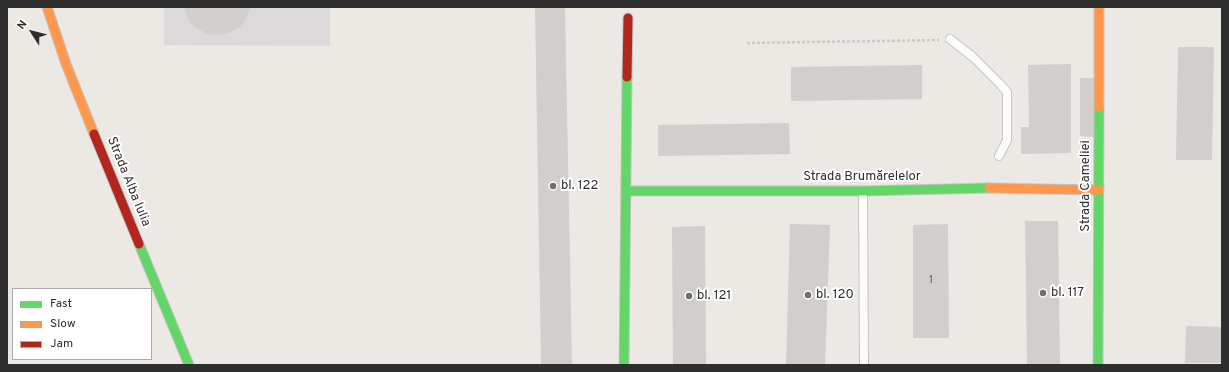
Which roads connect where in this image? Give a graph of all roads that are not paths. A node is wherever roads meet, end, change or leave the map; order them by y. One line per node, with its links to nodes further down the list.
1 (47, 7): 9 (street, Strada Alba Iulia)
2 (1099, 7): 6 (street, Strada Cameliei)
3 (628, 18): 7 (street)
4 (950, 39): 5 (lane)
5 (999, 156)
6 (1099, 190): 8 (street, Strada Brumărelelor); 12 (street, Strada Cameliei)
7 (626, 191): 8 (street, Strada Brumărelelor); 10 (street)
8 (863, 191): 11 (lane)
9 (189, 365)
10 (624, 365)
11 (864, 365)
12 (1098, 365)

